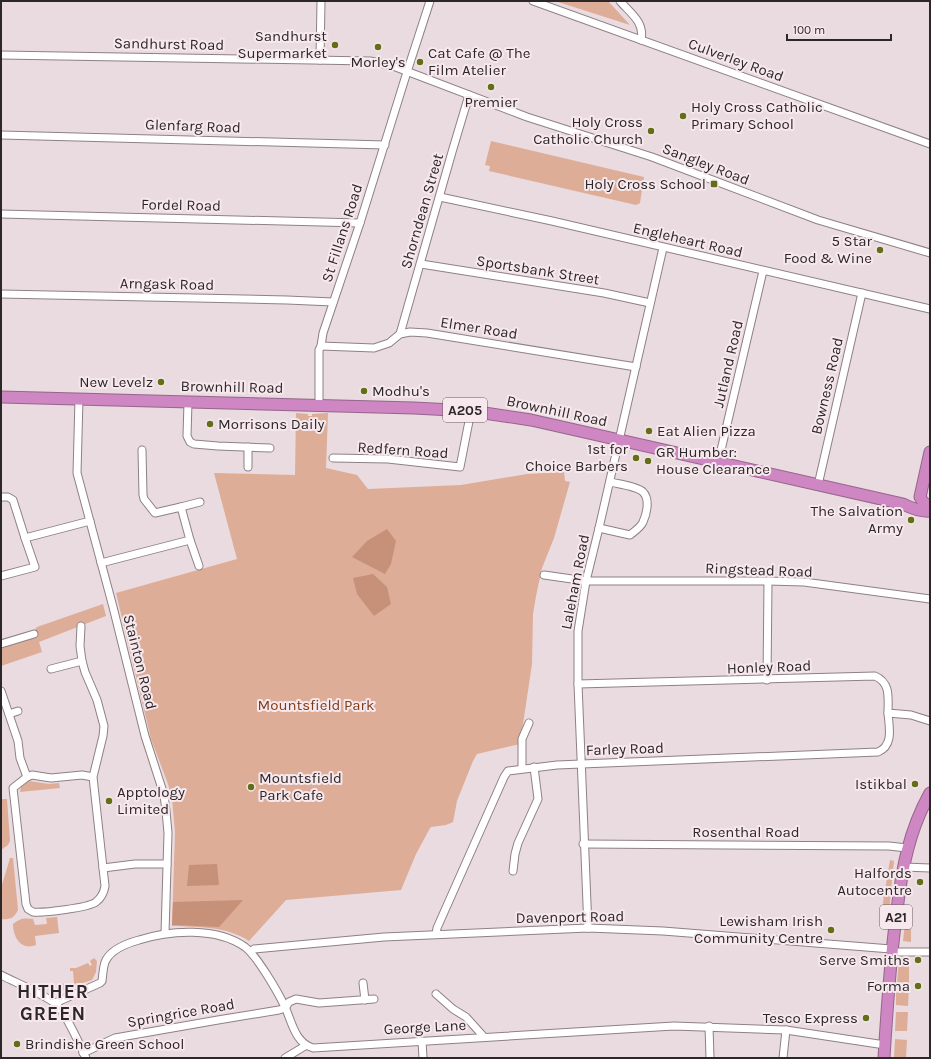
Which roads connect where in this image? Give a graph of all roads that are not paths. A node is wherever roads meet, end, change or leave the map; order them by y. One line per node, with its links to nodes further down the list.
1 (321, 1): 7 (street)
2 (430, 1): 8 (street, St Fillans Road)
3 (533, 1): 5 (street, Culverley Road)
4 (620, 1): 5 (street)
5 (641, 40): 11 (street, Culverley Road)
6 (1, 54): 7 (street, Sandhurst Road)
7 (320, 60): 8 (street, Sandhurst Road)
8 (407, 72): 9 (street, Sangley Road); 12 (street, St Fillans Road)
9 (470, 95): 13 (street, Shorndean Street); 17 (street, Sangley Road)
10 (1, 135): 12 (street, Glenfarg Road)
11 (930, 144)
12 (385, 145): 15 (street, St Fillans Road)
13 (440, 197): 16 (street, Engleheart Road); 18 (street, Shorndean Street)
14 (1, 214): 15 (street, Fordel Road)
15 (360, 223): 22 (street, St Fillans Road)
16 (663, 248): 19 (street, Engleheart Road); 23 (street, Laleham Road)
17 (930, 253)
18 (421, 264): 23 (street, Sportsbank Street); 25 (street, Shorndean Street)
19 (763, 271): 20 (street, Engleheart Road); 39 (street, Jutland Road)
20 (862, 293): 24 (street, Engleheart Road); 42 (street, Bowness Road)
21 (1, 294): 22 (street, Arngask Road)
22 (333, 302): 26 (street, St Fillans Road)
23 (650, 303): 27 (street, Laleham Road)
24 (930, 309)
25 (400, 334): 26 (street, Elmer Road); 27 (street, Elmer Road)
26 (321, 346): 31 (street, St Fillans Road)
27 (636, 367): 33 (street, Laleham Road)
28 (1, 397): 29 (highway, Brownhill Road / A205)
29 (79, 399): 30 (highway, Brownhill Road / A205); 50 (street, Stainton Road)
30 (188, 402): 31 (highway, Brownhill Road / A205); 34 (street)
31 (319, 405): 32 (highway, Brownhill Road / A205)
32 (471, 411): 33 (highway, Brownhill Road / A205); 38 (street, Redfern Road)
33 (619, 440): 39 (highway, Brownhill Road / A205); 41 (street, Laleham Road)
34 (248, 447): 35 (street); 40 (street)
35 (270, 448)
36 (142, 450): 47 (street)
37 (930, 452): 44 (highway)
38 (333, 458)
39 (718, 462): 42 (highway, Brownhill Road / A205)
40 (248, 467)
41 (610, 482): 51 (street, Laleham Road); 51 (street)
42 (818, 485): 46 (highway, Brownhill Road / A205)
43 (1, 497): 52 (street)
44 (920, 497): 46 (highway); 48 (highway)
45 (200, 502): 47 (street)
46 (903, 504): 49 (highway, Brownhill Road / A205)
47 (181, 507): 53 (street)
48 (930, 507)
49 (930, 511)
50 (90, 521): 52 (street); 54 (street, Stainton Road)
51 (599, 528): 58 (street, Laleham Road)
52 (25, 538): 57 (street)
53 (190, 540): 54 (street); 55 (street)
54 (101, 563): 82 (street, Stainton Road)
55 (199, 566)
56 (544, 575): 58 (street, Ringstead Road)
57 (1, 576)
58 (586, 581): 59 (street, Ringstead Road); 67 (street, Laleham Road)
59 (768, 581): 60 (street, Ringstead Road); 66 (street)
60 (930, 599)
61 (81, 626): 64 (street)
62 (34, 634): 63 (street)
63 (1, 644)
64 (82, 661): 65 (street); 77 (street)
65 (51, 669)
66 (767, 680): 67 (street, Honley Road); 70 (street, Honley Road)
67 (578, 684): 74 (street, Laleham Road)
68 (1, 691): 71 (street)
69 (18, 711): 71 (street)
70 (888, 713): 72 (street); 74 (street, Farley Road)
71 (9, 714): 78 (street)
72 (930, 721)
73 (529, 723): 76 (street)
74 (581, 764): 75 (street, Farley Road); 80 (street, Laleham Road)
75 (534, 767): 76 (street, Farley Road); 86 (street)
76 (522, 768): 89 (street, Farley Road)
77 (93, 776): 78 (street); 84 (street)
78 (27, 777): 84 (street)
79 (930, 793): 81 (highway, A21)
80 (584, 844): 81 (street, Rosenthal Road); 87 (street, Laleham Road)
81 (907, 848): 83 (highway, A21)
82 (167, 864): 84 (street); 88 (street, Stainton Road)
83 (902, 867): 85 (street); 90 (highway, A21)
84 (103, 868)
85 (930, 868)
86 (513, 871)
87 (588, 928): 89 (street, Davenport Road); 90 (street, Davenport Road)
88 (165, 933): 91 (street); 98 (street)
89 (436, 934): 91 (street, Davenport Road)
90 (891, 951): 92 (street, Davenport Road); 104 (highway, A21)
91 (251, 952): 99 (street)
92 (930, 952)
93 (1, 975): 98 (street)
94 (364, 983): 97 (street)
95 (436, 994): 102 (street)
96 (374, 999): 97 (street, Springrice Road)
97 (365, 1000): 99 (street, Springrice Road)
98 (55, 1004): 106 (street)
99 (285, 1008): 105 (street); 106 (street, Springrice Road)
100 (709, 1026): 101 (street, George Lane); 102 (street, George Lane); 109 (street)
101 (786, 1030): 104 (street, George Lane); 110 (street)
102 (484, 1037): 103 (street, George Lane)
103 (422, 1041): 105 (street, George Lane); 108 (street)
104 (885, 1045): 111 (highway, A21)
105 (305, 1046): 107 (street)
106 (84, 1056)
107 (285, 1058)
108 (424, 1058)
109 (710, 1058)
110 (783, 1058)
111 (884, 1058)

